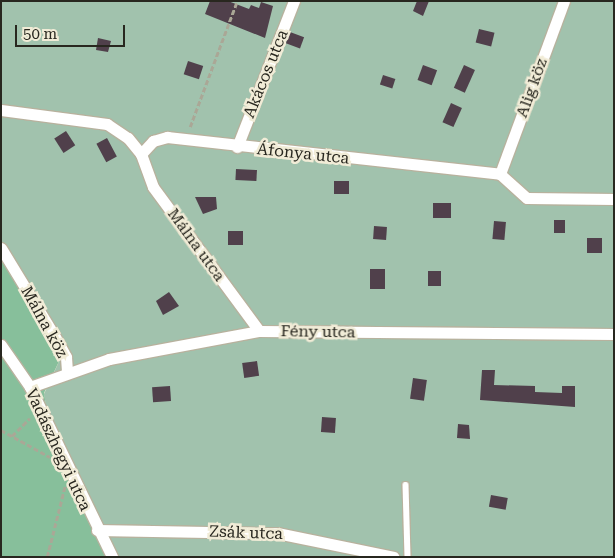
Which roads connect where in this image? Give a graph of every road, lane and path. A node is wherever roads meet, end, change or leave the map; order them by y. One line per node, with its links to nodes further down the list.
1 (238, 1): 5 (path)
2 (294, 1): 6 (street, Akácos utca)
3 (564, 1): 8 (street, Alig köz)
4 (1, 110): 7 (street)
5 (185, 140): 6 (street, Áfonya utca); 7 (street, Áfonya utca)
6 (237, 147): 8 (street, Áfonya utca)
7 (141, 154): 11 (street, Málna utca)
8 (500, 174): 9 (street)
9 (614, 199)
10 (1, 248): 14 (street, Málna köz)
11 (259, 331): 12 (street, Fény utca); 14 (street, Fény utca)
12 (614, 334)
13 (1, 345): 15 (street, Vadászhegyi utca)
14 (67, 372): 15 (street, Fény utca)
15 (30, 387): 16 (street, Vadászhegyi utca)
16 (39, 409): 18 (path); 19 (street, Vadászhegyi utca)
17 (1, 430): 18 (path)
18 (12, 436): 19 (path)
19 (63, 461): 20 (street, Vadászhegyi utca)
20 (71, 480): 22 (street, Vadászhegyi utca); 23 (path)
21 (406, 485): 26 (lane)
22 (97, 530): 24 (street, Vadászhegyi utca); 25 (street, Zsák utca)
23 (47, 557)
24 (112, 557)
25 (394, 557)
26 (408, 557)

